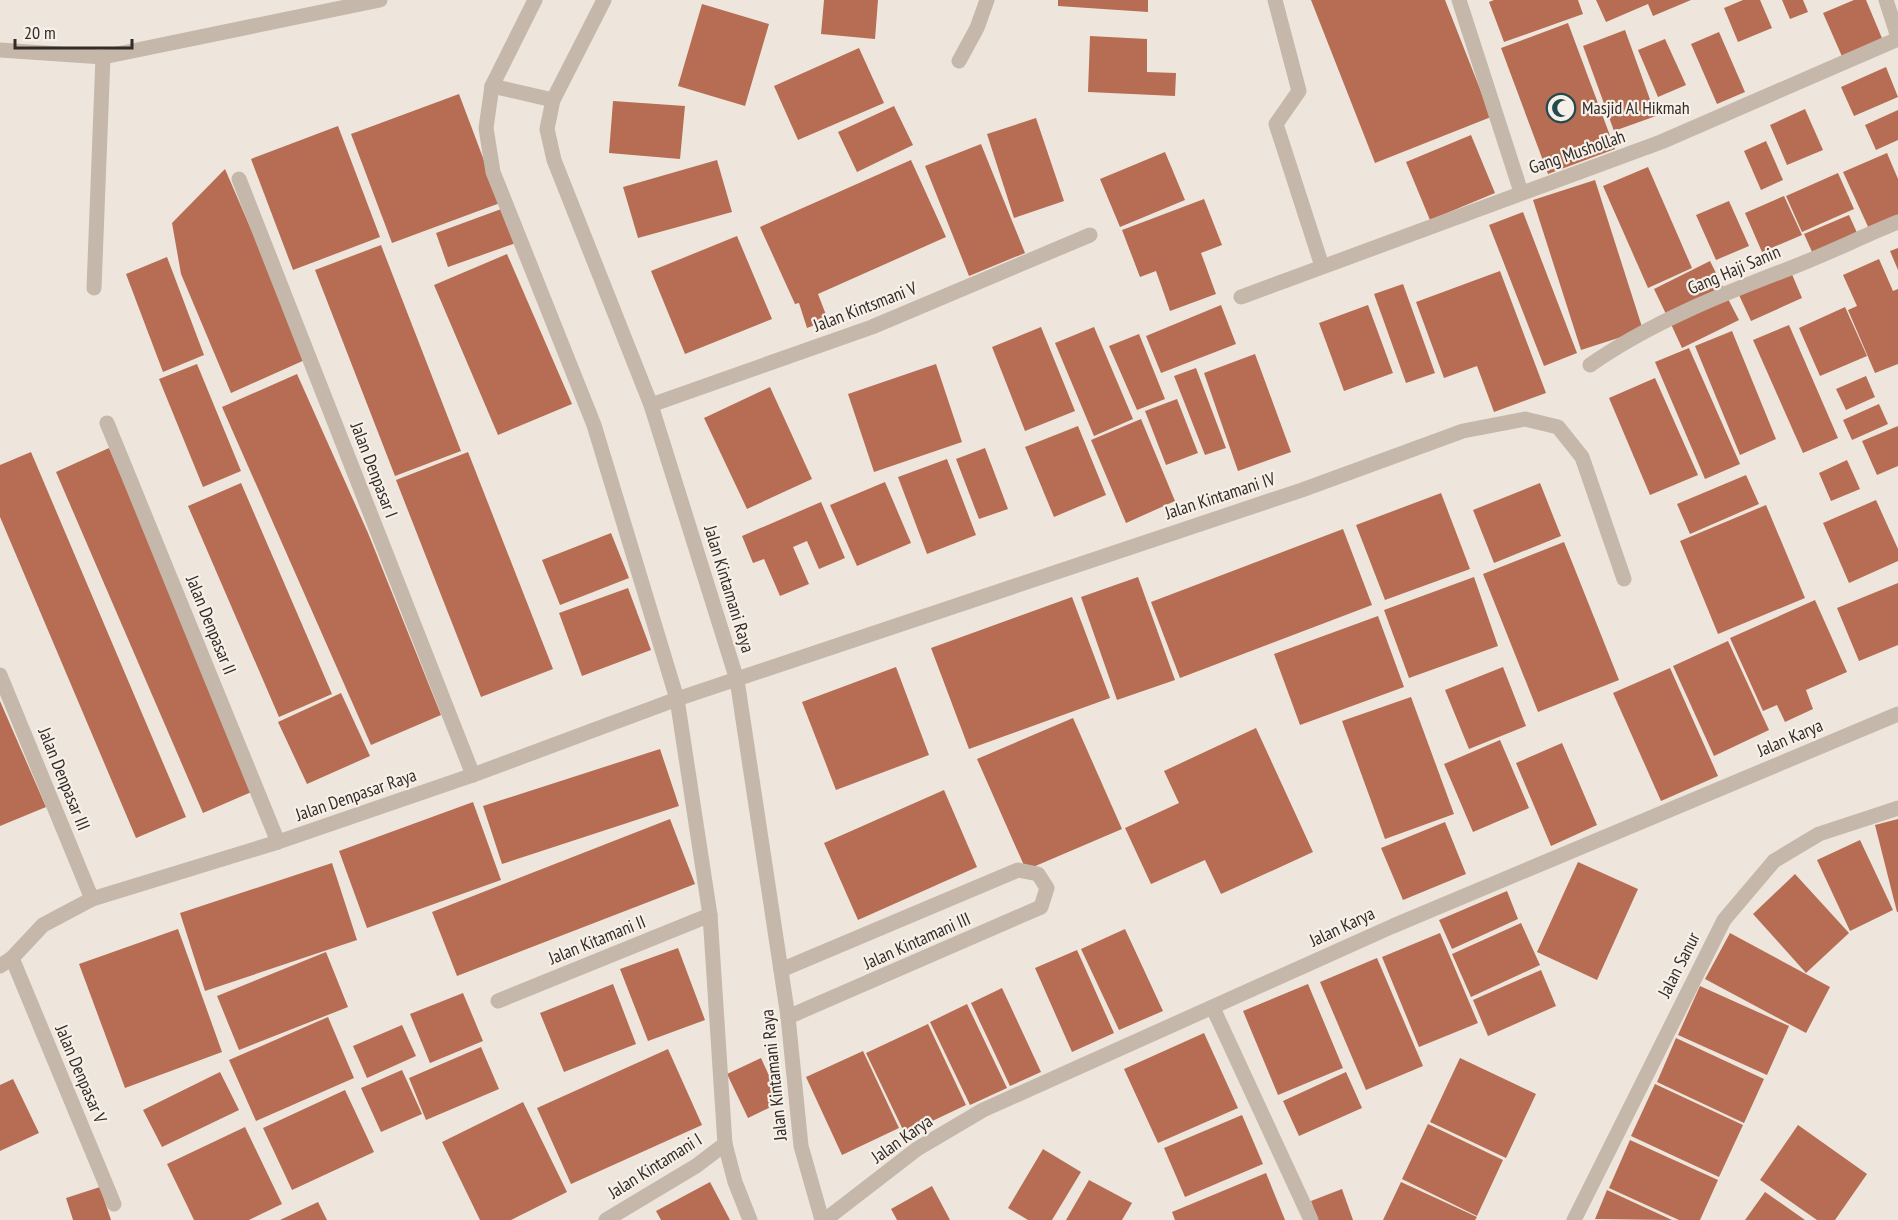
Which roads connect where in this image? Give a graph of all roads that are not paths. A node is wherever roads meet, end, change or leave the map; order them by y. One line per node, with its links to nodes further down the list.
1 (380, 0): 10 (street)
2 (535, 0): 12 (street)
3 (604, 0): 13 (street, Jalan Kintamani Raya)
4 (987, 0): 11 (street)
5 (1275, 0): 18 (street)
6 (1459, 0): 15 (street, Gang Mushollah)
7 (1886, 0): 8 (street)
8 (1898, 38): 15 (street, Gang Mushollah)
9 (0, 50): 10 (street)
10 (103, 57): 19 (street)
11 (959, 61)
12 (492, 86): 13 (street); 27 (street)
13 (553, 100): 22 (street, Jalan Kintamani Raya)
14 (239, 179): 29 (street, Jalan Denpasar I)
15 (1521, 192): 18 (street)
16 (1898, 222): 21 (street, Gang Haji Sanin)
17 (1090, 235): 22 (street, Jalan Kintsmani V)
18 (1322, 266): 20 (street)
19 (94, 288)
20 (1241, 297)
21 (1590, 365)
22 (651, 405): 26 (street, Jalan Kintamani Raya)
23 (107, 423): 31 (street, Jalan Denpasar II)
24 (1624, 579): 26 (street, Jalan Kintamani IV)
25 (0, 675): 32 (street, Jalan Denpasar III)
26 (737, 680): 27 (street, Jalan Denpasar Raya); 35 (street, Jalan Kintamani Raya)
27 (677, 699): 29 (street, Jalan Denpasar Raya); 33 (street)
28 (1898, 714): 37 (street, Jalan Karya)
29 (472, 776): 31 (street, Jalan Denpasar Raya)
30 (1898, 808): 45 (street, Jalan Sanur)
31 (278, 842): 32 (street, Jalan Denpasar Raya)
32 (93, 898): 34 (street, Jalan Denpasar Raya)
33 (710, 915): 36 (street, Jalan Kitamani II); 39 (street)
34 (6, 962): 40 (street, Jalan Denpasar V)
35 (781, 970): 38 (street, Jalan Kintamani Raya); 38 (street, Jalan Kintamani III)
36 (498, 1001)
37 (1213, 1008): 43 (street, Jalan Karya); 44 (street)
38 (788, 1017): 43 (street, Jalan Kintamani Raya)
39 (725, 1144): 41 (street, Jalan Kintamani I); 42 (street)
40 (114, 1204)
41 (606, 1220)
42 (750, 1220)
43 (824, 1220)
44 (1311, 1220)
45 (1574, 1220)

